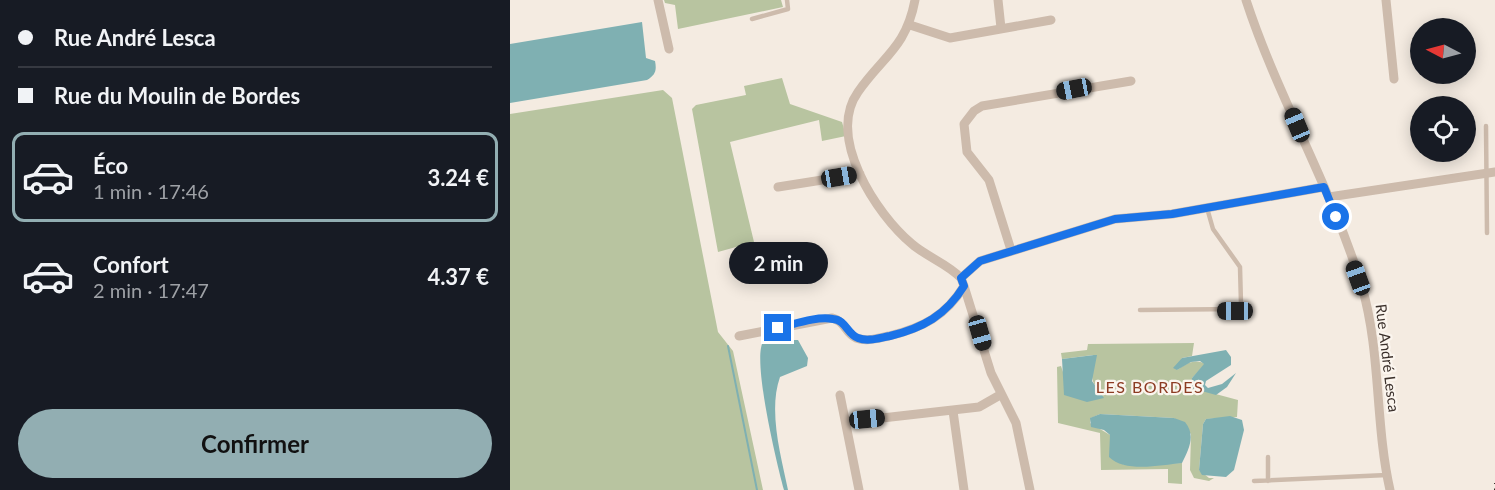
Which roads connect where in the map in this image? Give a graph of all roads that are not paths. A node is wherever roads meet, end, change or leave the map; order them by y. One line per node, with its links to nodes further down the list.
1 (658, 0): 11 (street)
2 (787, 0): 7 (lane)
3 (915, 0): 9 (street)
4 (998, 0): 10 (street)
5 (1246, 0): 18 (street, Rue André Lesca)
6 (1386, 0): 12 (street)
7 (752, 19)
8 (1051, 20): 10 (street)
9 (910, 25): 10 (street); 16 (street)
10 (1001, 28)
11 (669, 49)
12 (1394, 79)
13 (1131, 81): 22 (street)
14 (1486, 126): 15 (lane)
15 (1491, 173): 19 (street); 21 (lane)
16 (860, 174): 17 (street); 23 (street)
17 (778, 187)
18 (1324, 187): 19 (street, Rue André Lesca); 20 (street)
19 (1329, 196): 31 (street, Rue André Lesca)
20 (1206, 207): 22 (street); 24 (lane)
21 (1487, 233)
22 (1011, 250): 23 (street)
23 (962, 282): 25 (street); 27 (street)
24 (1140, 310)
25 (739, 336)
26 (840, 395): 29 (street)
27 (1000, 395): 28 (street); 36 (street)
28 (953, 411): 29 (street); 35 (street)
29 (847, 422): 34 (street)
30 (1268, 457): 33 (lane)
31 (1387, 475): 33 (lane); 37 (street, Rue André Lesca)
32 (1254, 481): 33 (lane)
33 (1268, 481)
34 (859, 490)
35 (964, 490)
36 (1030, 490)
37 (1390, 490)

